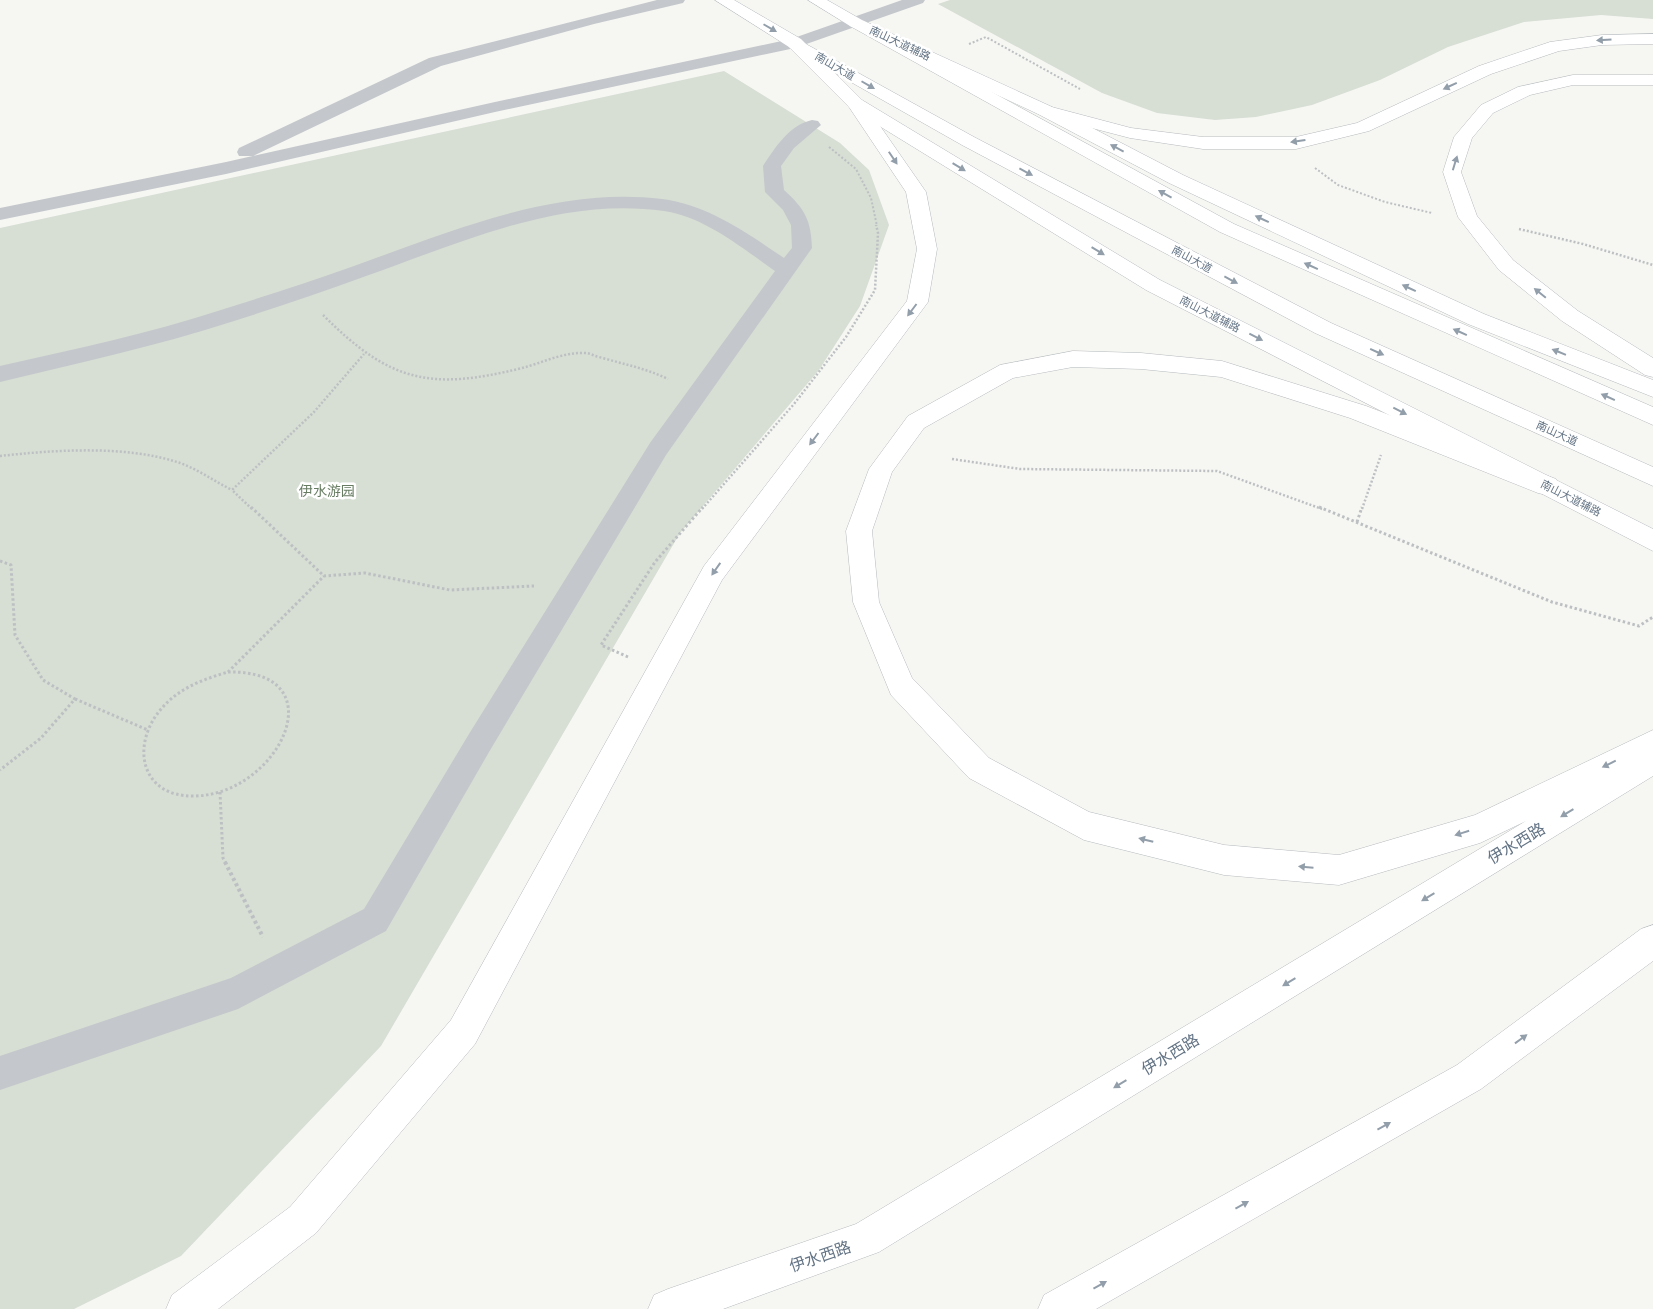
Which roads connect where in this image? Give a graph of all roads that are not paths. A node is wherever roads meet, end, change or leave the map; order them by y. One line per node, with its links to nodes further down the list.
1 (678, 0): 12 (street)
2 (723, 0): 7 (main road, 南山大道, one-way to 7)
3 (816, 0): 5 (main road)
4 (917, 0): 5 (street)
5 (856, 23): 7 (street); 10 (main road, 南山大道辅路); 18 (main road, one-way to 5)
6 (1653, 39): 10 (main road, one-way to 10)
7 (795, 43): 9 (main road, 南山大道辅路); 12 (street); 19 (main road, 南山大道, one-way to 19)
8 (1653, 80): 15 (main road, one-way to 8)
9 (856, 104): 20 (main road, 南山大道辅路, one-way to 20); 26 (main road, one-way to 26)
10 (1044, 110): 17 (main road, 南山大道辅路, one-way to 10)
11 (817, 133): 14 (street)
12 (189, 176): 13 (street)
13 (0, 214)
14 (787, 270): 16 (street); 25 (street)
15 (1653, 369)
16 (0, 374)
17 (1653, 389)
18 (1653, 417)
19 (1653, 477)
20 (1547, 486): 21 (main road, 南山大道辅路); 22 (main road, one-way to 20)
21 (1653, 541)
22 (1653, 742)
23 (1653, 760): 27 (main road, 伊水西路, one-way to 27)
24 (1653, 941): 28 (main road, one-way to 24)
25 (0, 1073)
26 (186, 1309)
27 (668, 1309)
28 (1058, 1309)

